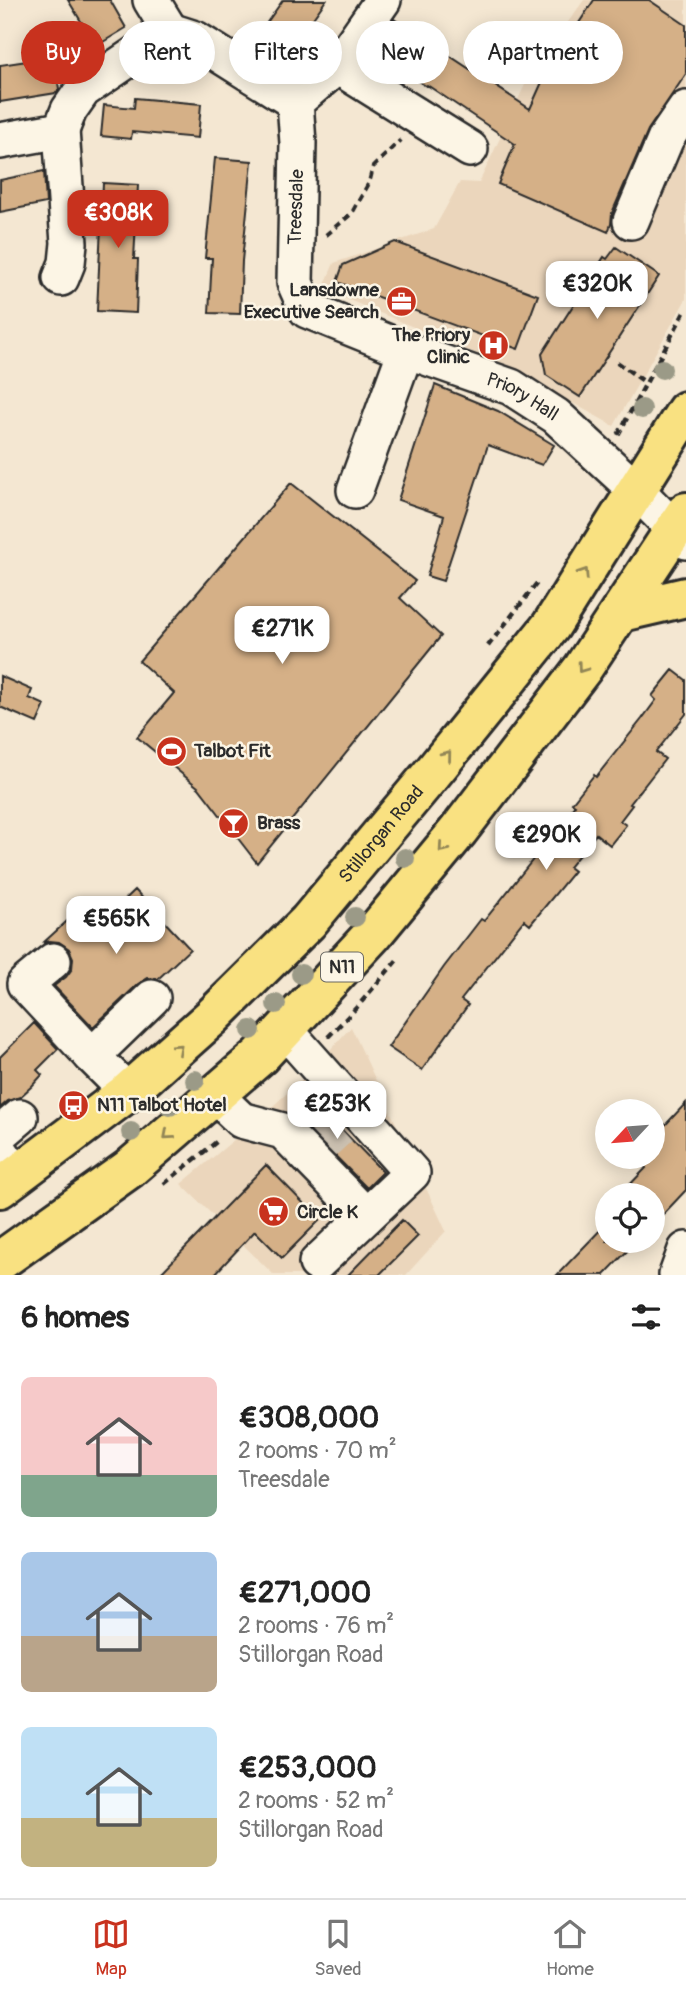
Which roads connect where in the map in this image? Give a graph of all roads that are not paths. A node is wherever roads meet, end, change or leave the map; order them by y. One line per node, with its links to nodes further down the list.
1 (151, 0): 3 (street)
2 (383, 0): 5 (street)
3 (163, 21)
4 (215, 52): 9 (street)
5 (342, 59)
6 (119, 66): 11 (street)
7 (342, 69): 13 (street)
8 (317, 84): 9 (street)
9 (295, 103): 16 (street, Treesdale)
10 (686, 109): 14 (street)
11 (61, 130): 12 (street); 15 (street)
12 (0, 141)
13 (470, 149)
14 (631, 221)
15 (61, 278)
16 (306, 310): 17 (street, Priory Hall)
17 (406, 350): 19 (street); 20 (street, Priory Hall)
18 (686, 411): 20 (highway, Stillorgan Road)
19 (355, 490)
20 (637, 491): 21 (street, Priory Hall); 28 (highway, Stillorgan Road, one-way to 20)
21 (682, 528): 23 (highway, N11)
22 (686, 597): 23 (highway)
23 (621, 612): 26 (highway, N11, one-way to 26)
24 (53, 961): 27 (street)
25 (152, 998): 27 (street)
26 (284, 1029): 29 (highway, N11); 30 (street)
27 (93, 1056): 28 (street)
28 (128, 1092): 31 (highway, Stillorgan Road)
29 (215, 1095): 30 (street); 34 (highway, N11, one-way to 34)
30 (331, 1136): 32 (street); 32 (street)
31 (6, 1172)
32 (366, 1216): 35 (street)
33 (686, 1250): 36 (street)
34 (0, 1261)
35 (317, 1263)
36 (677, 1275)

